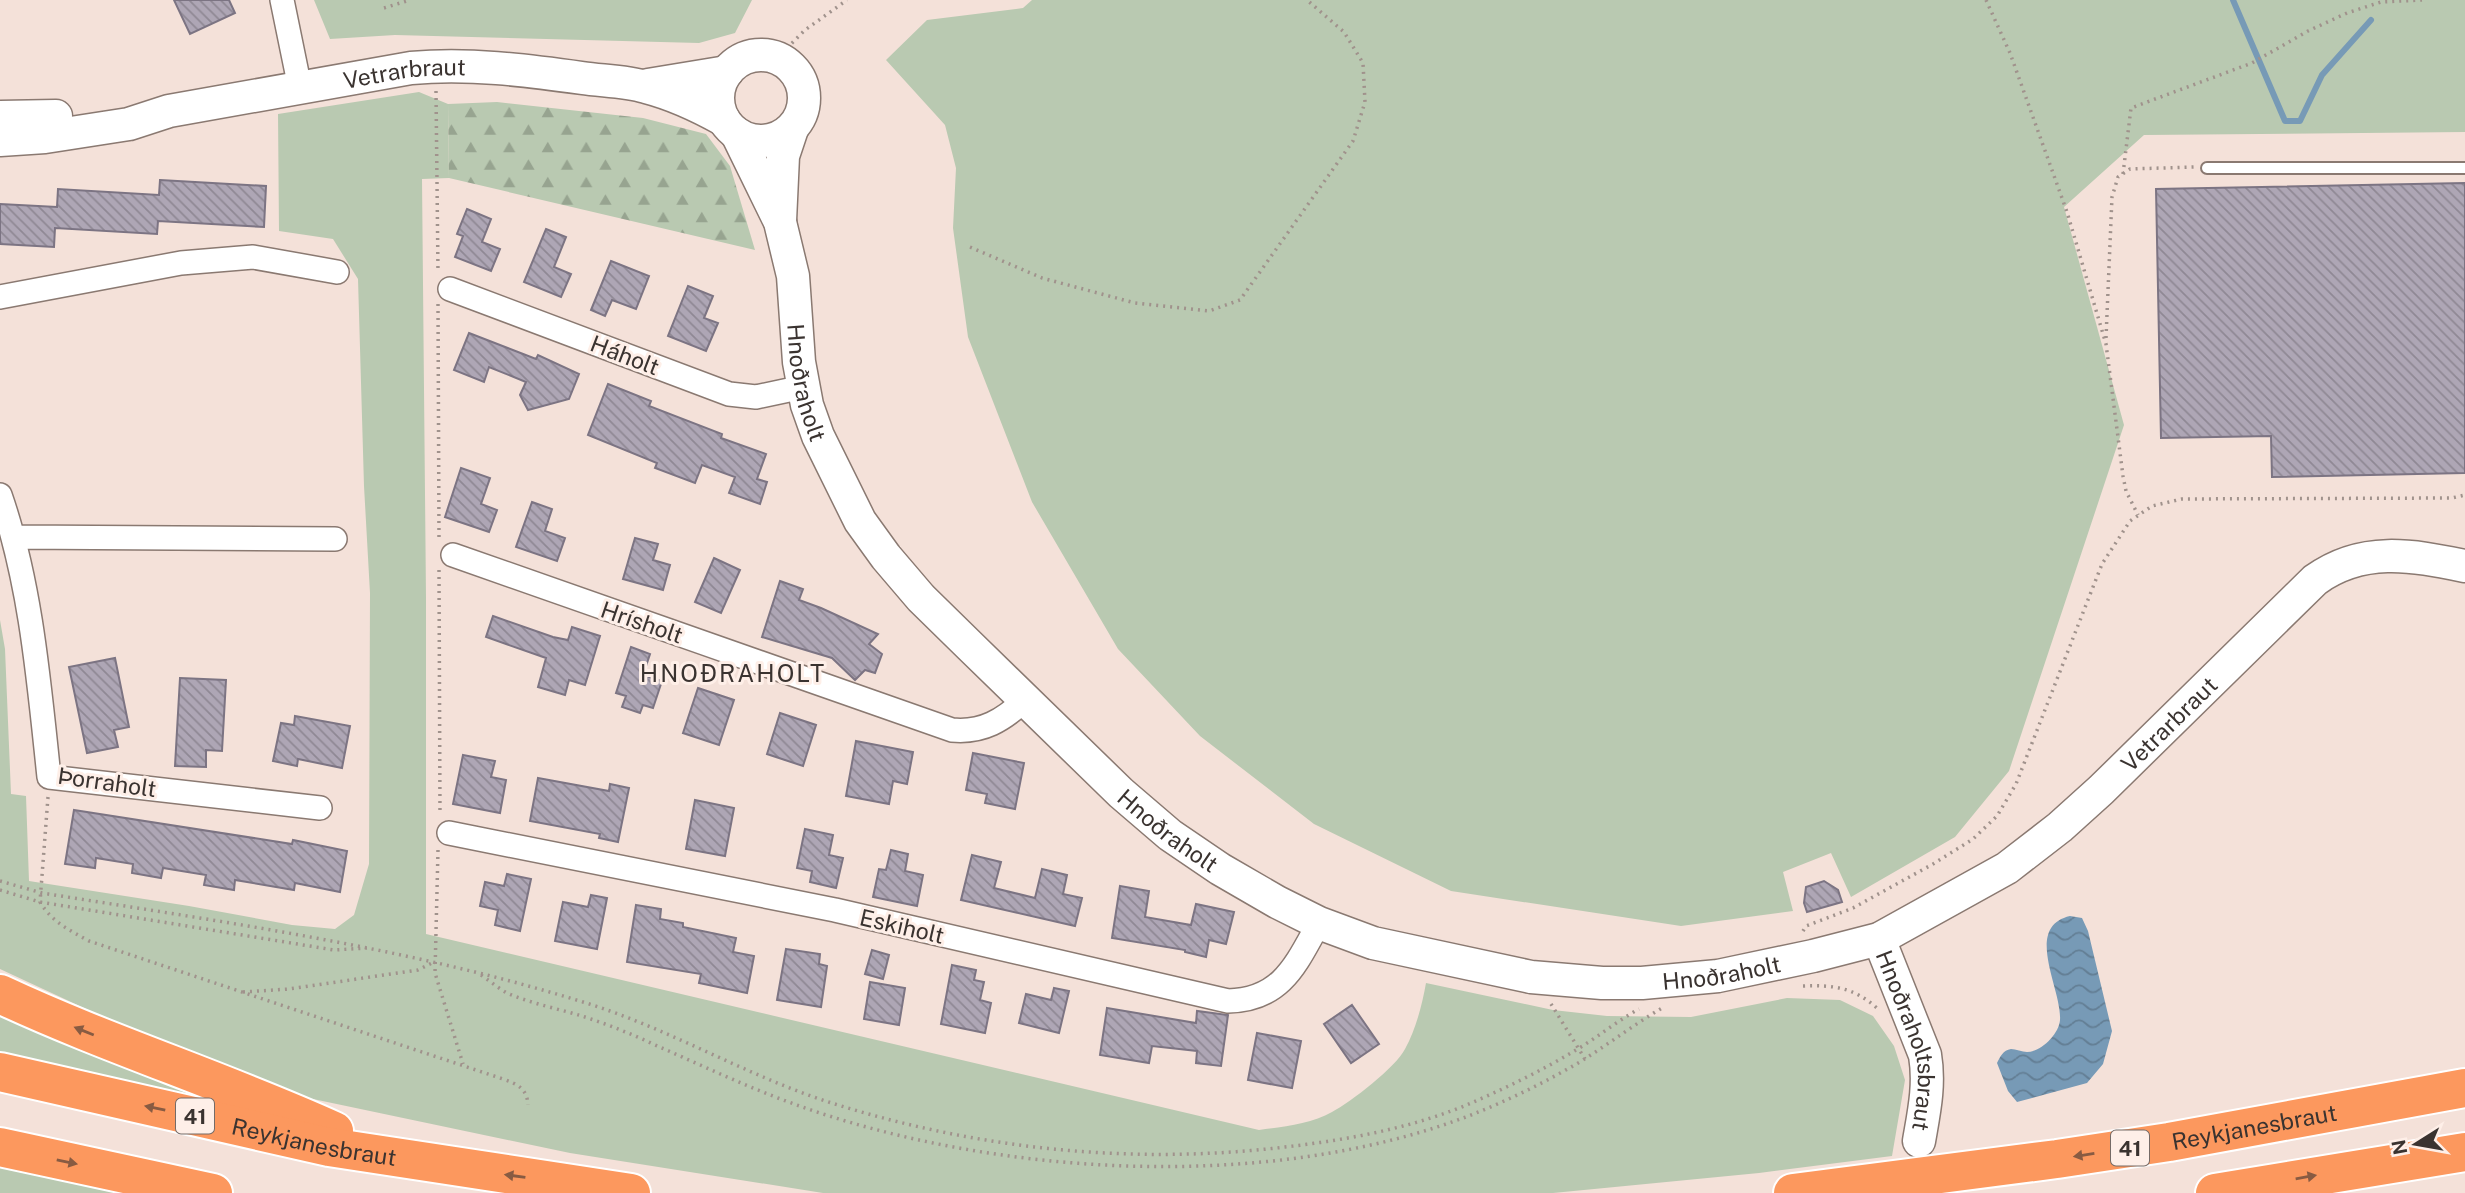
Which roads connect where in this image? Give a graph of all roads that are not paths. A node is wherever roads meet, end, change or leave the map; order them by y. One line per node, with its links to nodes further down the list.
1 (282, 0): 4 (street)
2 (727, 72): 3 (street, Vetrarbraut); 7 (street); 8 (street, Vetrarbraut)
3 (644, 86): 4 (street, Vetrarbraut); 7 (street, Vetrarbraut)
4 (300, 88): 5 (street, Vetrarbraut)
5 (169, 111): 6 (street, Vetrarbraut); 9 (street, Vetrarbraut)
6 (0, 117)
7 (731, 127): 8 (street, Vetrarbraut); 12 (street, Hnoðraholt)
8 (792, 129): 12 (street, Hnoðraholt)
9 (0, 140)
10 (2465, 168): 11 (lane)
11 (2207, 169)
12 (780, 222): 16 (street, Hnoðraholt)
13 (337, 272): 15 (street)
14 (442, 286): 16 (street, Háholt)
15 (0, 297)
16 (803, 387): 22 (street, Hnoðraholt)
17 (0, 495): 18 (street, Þorraholt)
18 (14, 537): 19 (street); 23 (street, Þorraholt)
19 (335, 540)
20 (444, 555): 22 (street, Hrísholt)
21 (2465, 566): 26 (street, Vetrarbraut)
22 (1026, 700): 25 (street, Hnoðraholt)
23 (320, 807)
24 (442, 831): 25 (street, Eskiholt)
25 (1319, 923): 26 (street, Hnoðraholt)
26 (1879, 939): 30 (street, Hnoðraholtsbraut)
27 (0, 994): 33 (highway, one-way to 27)
28 (0, 1073): 33 (highway, Reykjanesbraut / 41, one-way to 28)
29 (2465, 1088): 36 (highway, Reykjanesbraut / 41, one-way to 36)
30 (1919, 1141)
31 (0, 1147): 34 (highway, one-way to 34)
32 (2465, 1152): 37 (highway, one-way to 32)
33 (390, 1156): 35 (highway, Reykjanesbraut / 41, one-way to 33)
34 (213, 1193)
35 (631, 1193)
36 (1793, 1193)
37 (2215, 1193)

